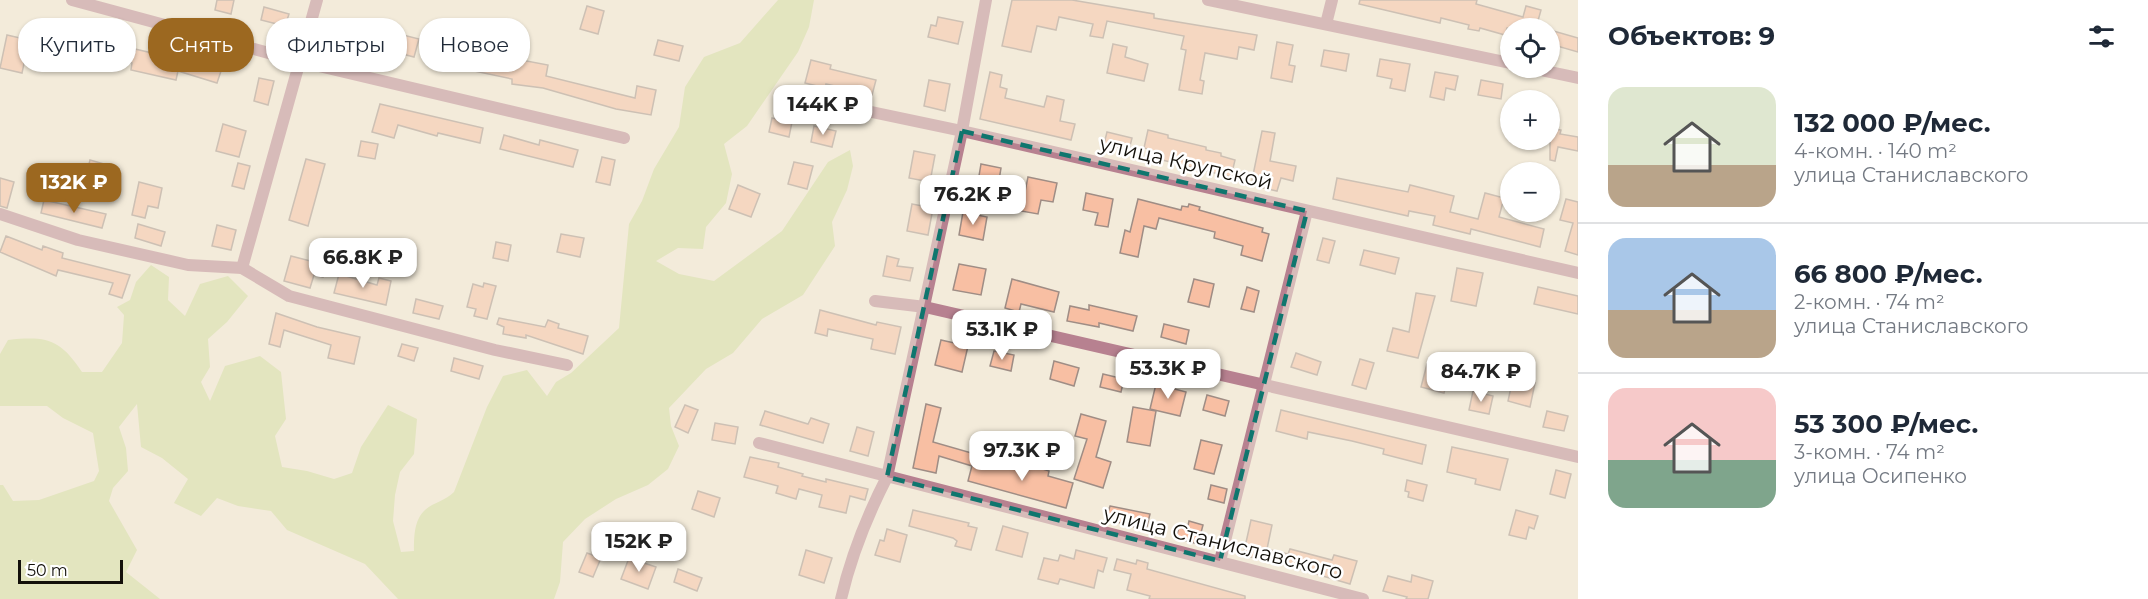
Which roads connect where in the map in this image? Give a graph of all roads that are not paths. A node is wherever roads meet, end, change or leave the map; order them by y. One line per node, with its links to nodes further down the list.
1 (72, 0): 8 (street)
2 (317, 0): 6 (street)
3 (986, 0): 15 (street)
4 (1208, 0): 7 (street)
5 (1332, 0): 7 (street)
6 (313, 18)
7 (1326, 24): 9 (street)
8 (266, 52)
9 (1500, 61)
10 (299, 72): 19 (street)
11 (344, 72): 16 (street)
12 (1560, 74): 13 (street)
13 (1578, 78)
14 (786, 94): 15 (street, улица Крупской)
15 (962, 131): 17 (street, улица Крупской); 22 (street)
16 (624, 138)
17 (1306, 211): 20 (street, улица Крупской); 24 (street)
18 (0, 214): 19 (street)
19 (242, 268): 23 (street)
20 (1578, 273)
21 (875, 301): 22 (street)
22 (925, 307): 24 (street); 27 (street)
23 (567, 365)
24 (1264, 385): 26 (street); 28 (street)
25 (759, 444): 27 (street, улица Станиславского)
26 (1578, 457)
27 (887, 477): 28 (street, улица Станиславского); 29 (street)
28 (1220, 561): 30 (street, улица Станиславского)
29 (841, 599)
30 (1364, 599)

